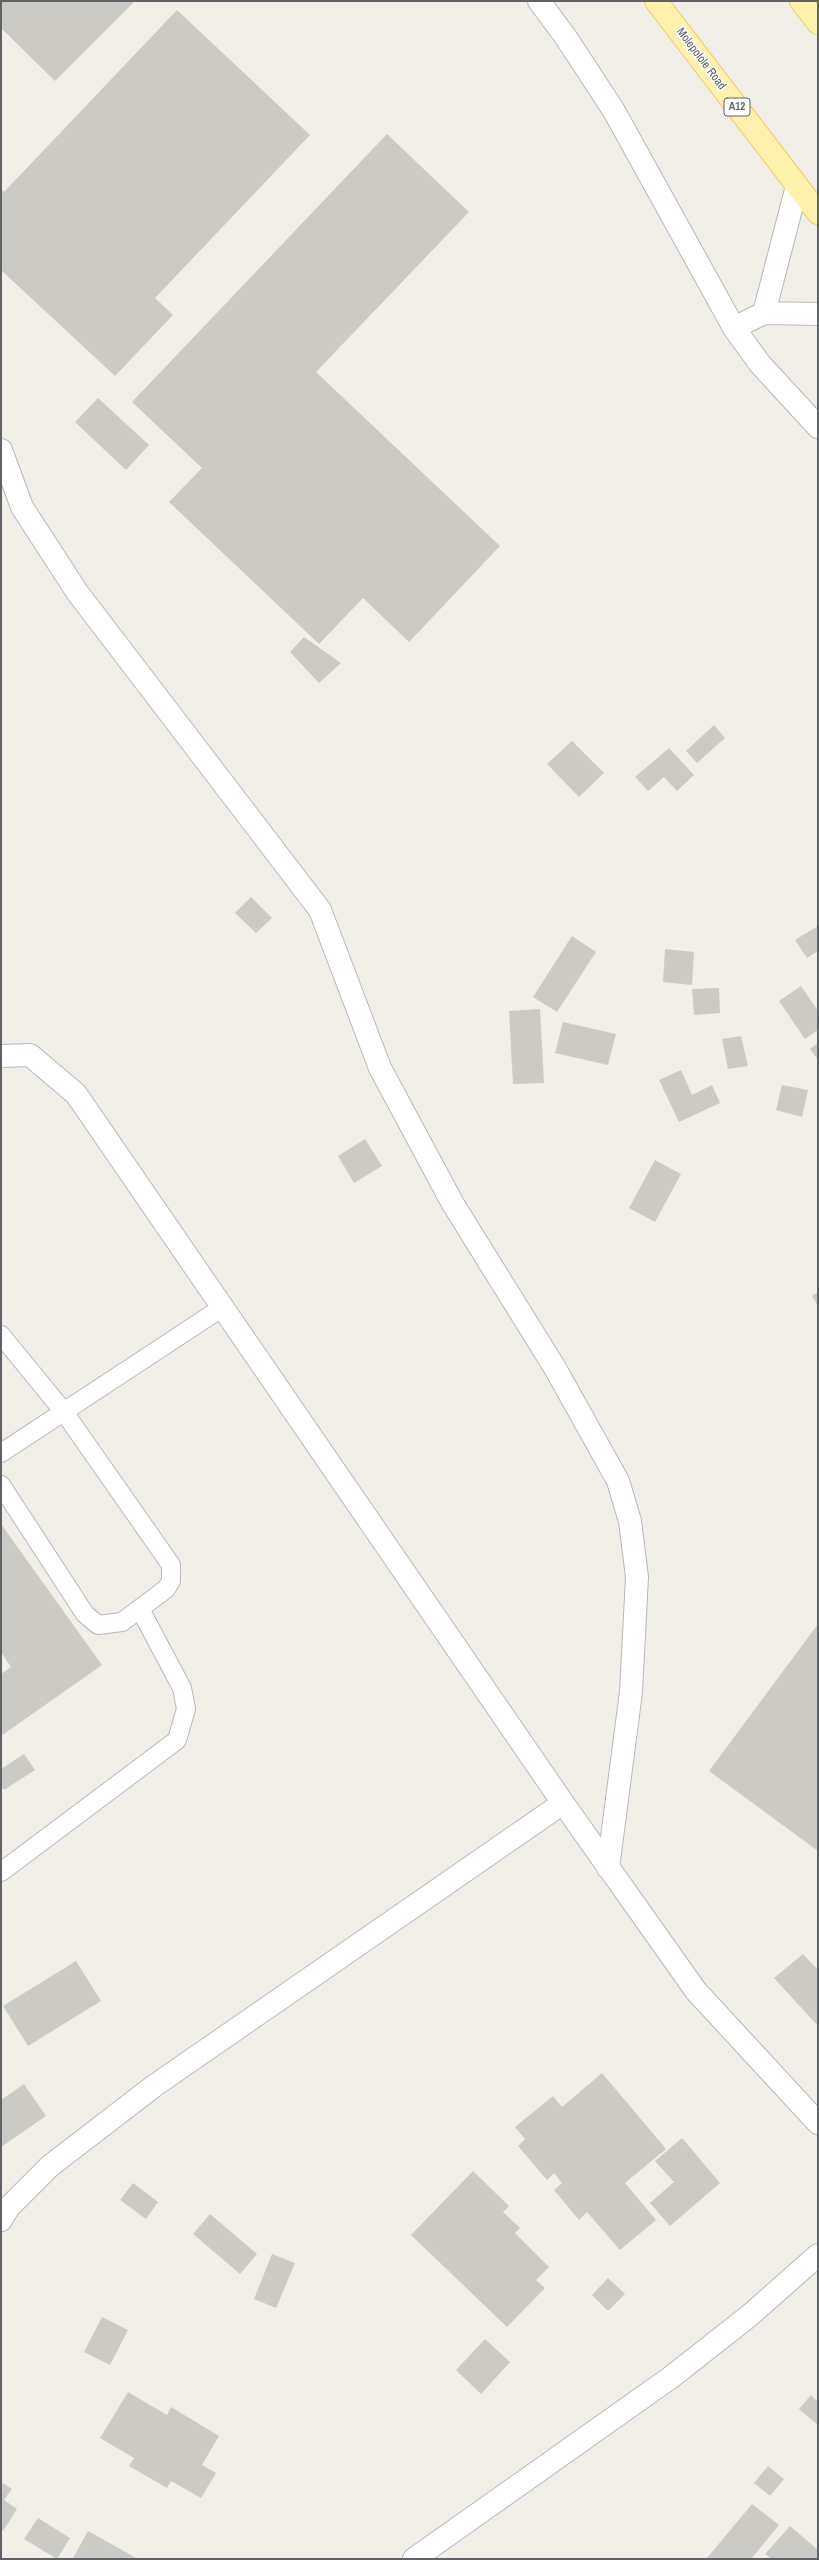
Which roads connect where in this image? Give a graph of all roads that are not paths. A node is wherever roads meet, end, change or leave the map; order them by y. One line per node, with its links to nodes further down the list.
1 (538, 1): 9 (street)
2 (656, 1): 5 (main road, Molepolole Road / A12)
3 (801, 1): 4 (main road)
4 (818, 24)
5 (797, 186): 6 (main road, Molepolole Road / A12); 7 (street)
6 (818, 213)
7 (764, 313): 8 (street); 9 (street)
8 (818, 314)
9 (734, 328): 10 (street)
10 (818, 427)
11 (1, 450): 20 (street)
12 (1, 1056): 13 (street)
13 (223, 1307): 15 (lane); 19 (street)
14 (1, 1335): 15 (lane)
15 (64, 1412): 16 (lane); 18 (lane)
16 (1, 1453)
17 (1, 1485): 18 (lane)
18 (140, 1609): 21 (lane)
19 (563, 1803): 20 (street); 23 (street)
20 (608, 1868): 22 (street)
21 (1, 1872)
22 (818, 2123)
23 (1, 2220)
24 (818, 2254): 25 (street)
25 (414, 2559)

